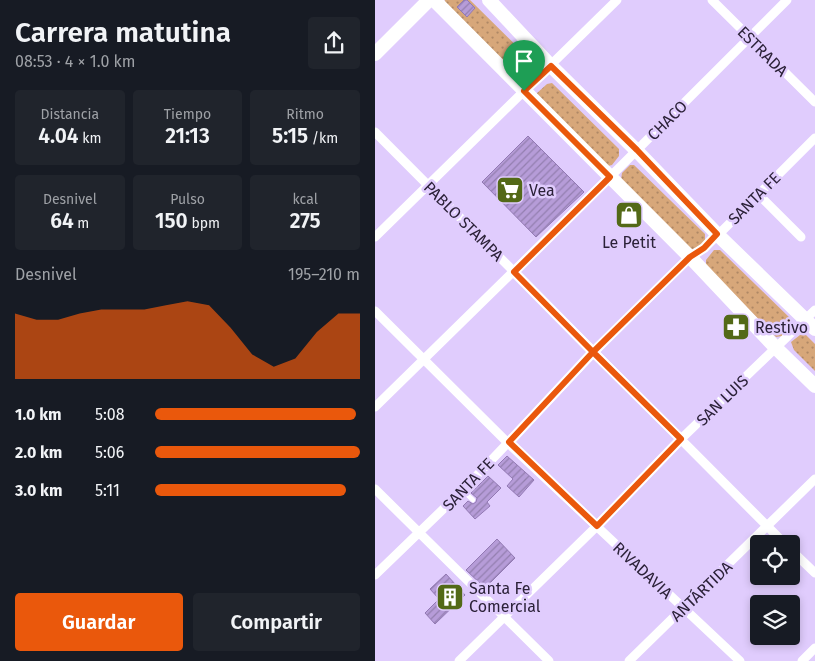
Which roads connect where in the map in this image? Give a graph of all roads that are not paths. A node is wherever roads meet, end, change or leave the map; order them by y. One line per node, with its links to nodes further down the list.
1 (429, 0): 8 (main road)
2 (434, 0): 10 (main road)
3 (489, 0): 9 (main road)
4 (617, 0): 9 (street)
5 (712, 0): 7 (street, ESTRADA)
6 (787, 0): 7 (street, CHACO)
7 (750, 38): 11 (street, ESTRADA); 14 (street, CHACO)
8 (375, 54)
9 (551, 66): 10 (street); 14 (main road)
10 (524, 91): 15 (main road); 16 (street)
11 (815, 102)
12 (375, 132): 16 (street, PABLO STAMPA)
13 (815, 138): 17 (street, SANTA FE)
14 (637, 150): 15 (street, CHACO); 18 (main road)
15 (610, 177): 21 (main road); 22 (street, CHACO)
16 (427, 185): 19 (street); 22 (street, PABLO STAMPA)
17 (758, 194): 18 (street, SANTA FE); 20 (street)
18 (717, 234): 21 (street, SANTA FE); 24 (main road)
19 (375, 236)
20 (801, 237)
21 (690, 257): 25 (main road); 26 (street, SANTA FE)
22 (514, 272): 26 (street, PABLO STAMPA); 27 (street, CHACO)
23 (375, 311): 27 (street, RIVADAVIA)
24 (812, 319): 25 (street, SAN LUIS)
25 (776, 348): 28 (main road); 30 (street, SAN LUIS)
26 (593, 352): 30 (street, PABLO STAMPA); 31 (street, SANTA FE)
27 (423, 359): 29 (street, CHACO); 31 (street, RIVADAVIA)
28 (815, 386)
29 (375, 407)
30 (681, 439): 36 (street, SAN LUIS); 37 (street, PABLO STAMPA)
31 (509, 442): 34 (street, SANTA FE); 36 (street, RIVADAVIA)
32 (815, 479): 37 (street, ANTÁRTIDA)
33 (375, 489): 38 (street)
34 (467, 490): 35 (lane); 38 (street, SANTA FE)
35 (473, 500)
36 (597, 526): 43 (street, RIVADAVIA); 44 (street, SAN LUIS)
37 (768, 526): 39 (street, PABLO STAMPA); 43 (street, ANTÁRTIDA)
38 (419, 533): 42 (street, SANTA FE); 44 (street)
39 (776, 535)
40 (800, 559): 41 (street)
41 (815, 573)
42 (375, 575)
43 (684, 608): 48 (street, ANTÁRTIDA); 49 (street, RIVADAVIA)
44 (504, 616): 46 (street, SAN LUIS); 47 (street)
45 (815, 648): 50 (street)
46 (459, 661)
47 (549, 661)
48 (629, 661)
49 (740, 661)
50 (802, 661)

